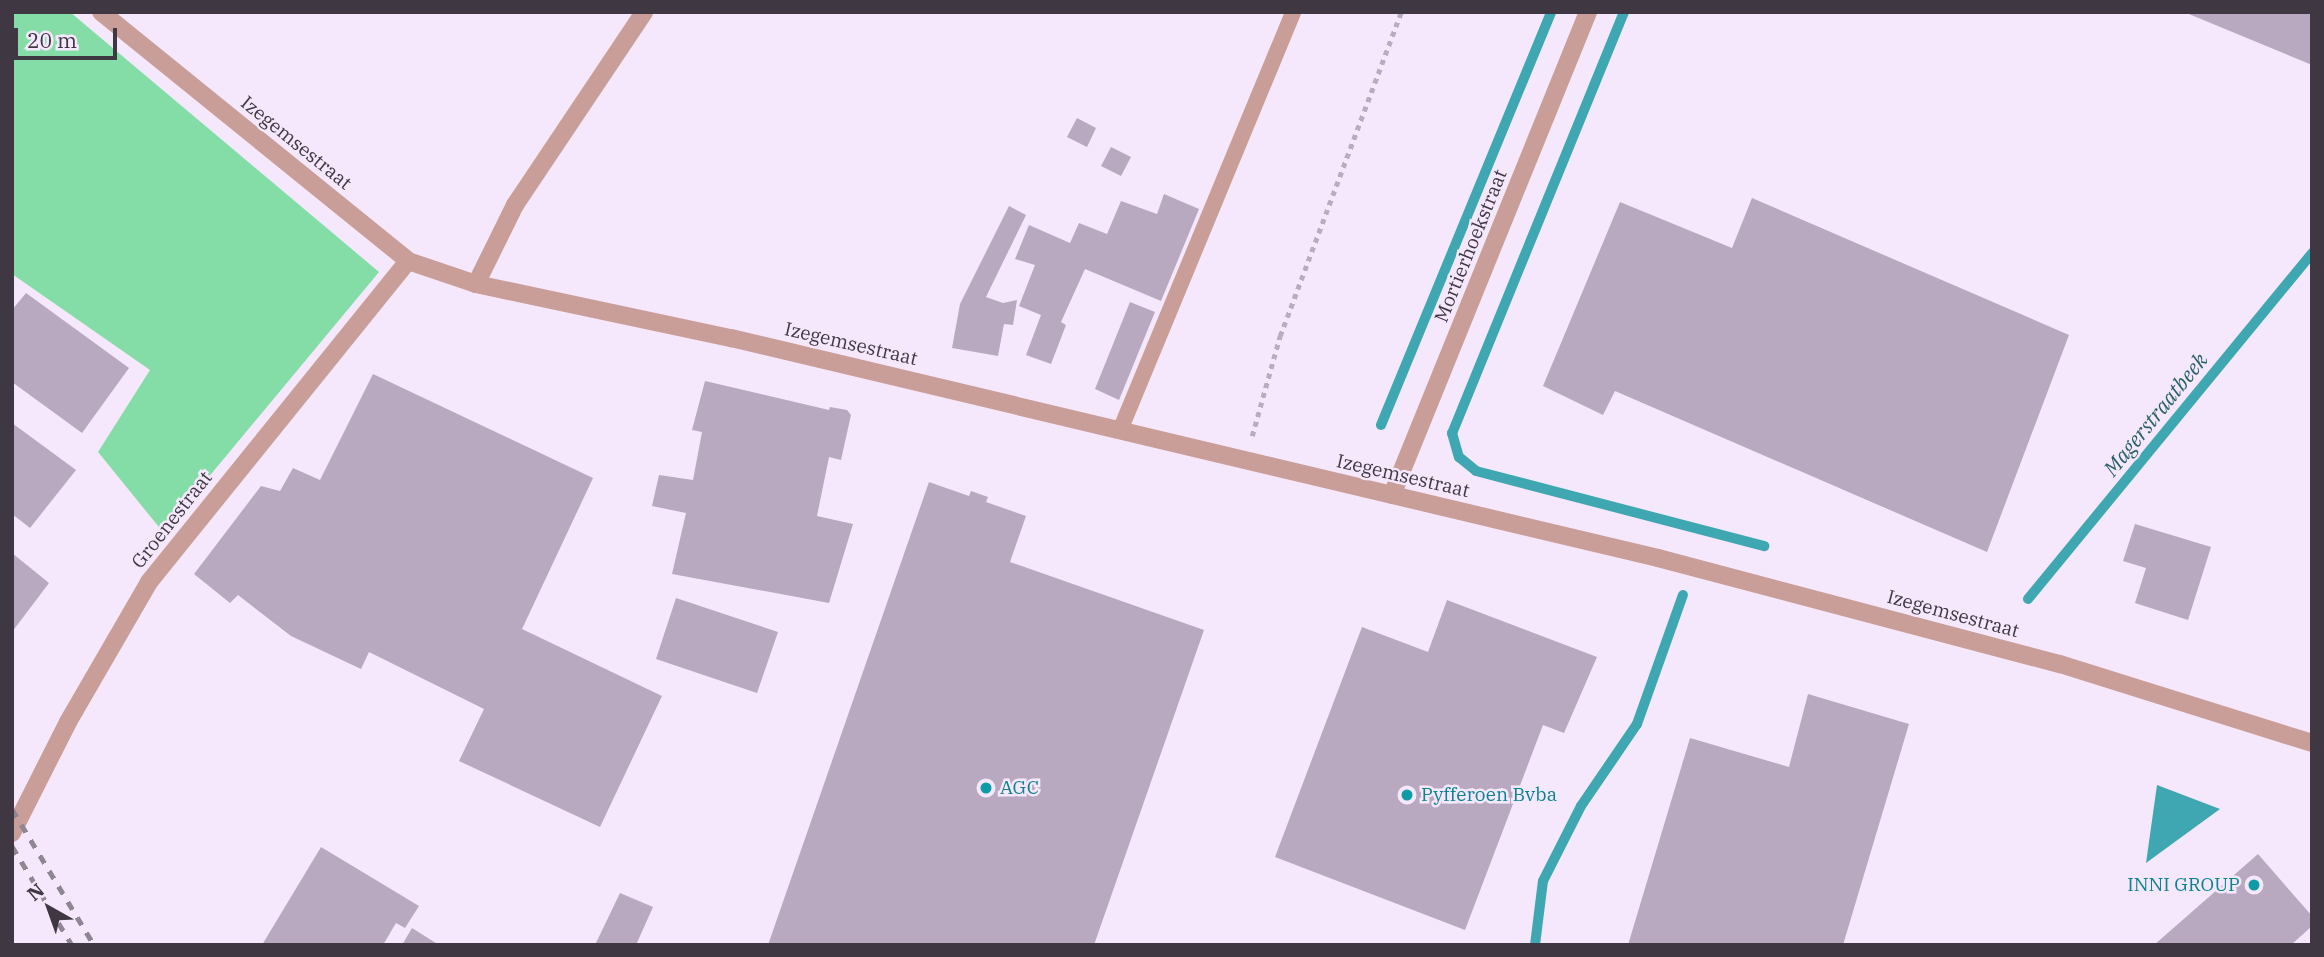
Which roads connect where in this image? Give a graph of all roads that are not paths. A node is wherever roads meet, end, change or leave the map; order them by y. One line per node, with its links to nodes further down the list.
1 (102, 12): 5 (street, Izegemsestraat)
2 (644, 12): 6 (street)
3 (1293, 12): 7 (lane)
4 (1588, 12): 8 (street, Mortierhoekstraat)
5 (408, 261): 6 (street, Izegemsestraat); 10 (street, Groenestraat)
6 (475, 284): 7 (street, Izegemsestraat)
7 (1121, 428): 8 (street, Izegemsestraat)
8 (1392, 495): 9 (street, Izegemsestraat)
9 (2312, 743)
10 (12, 833)

